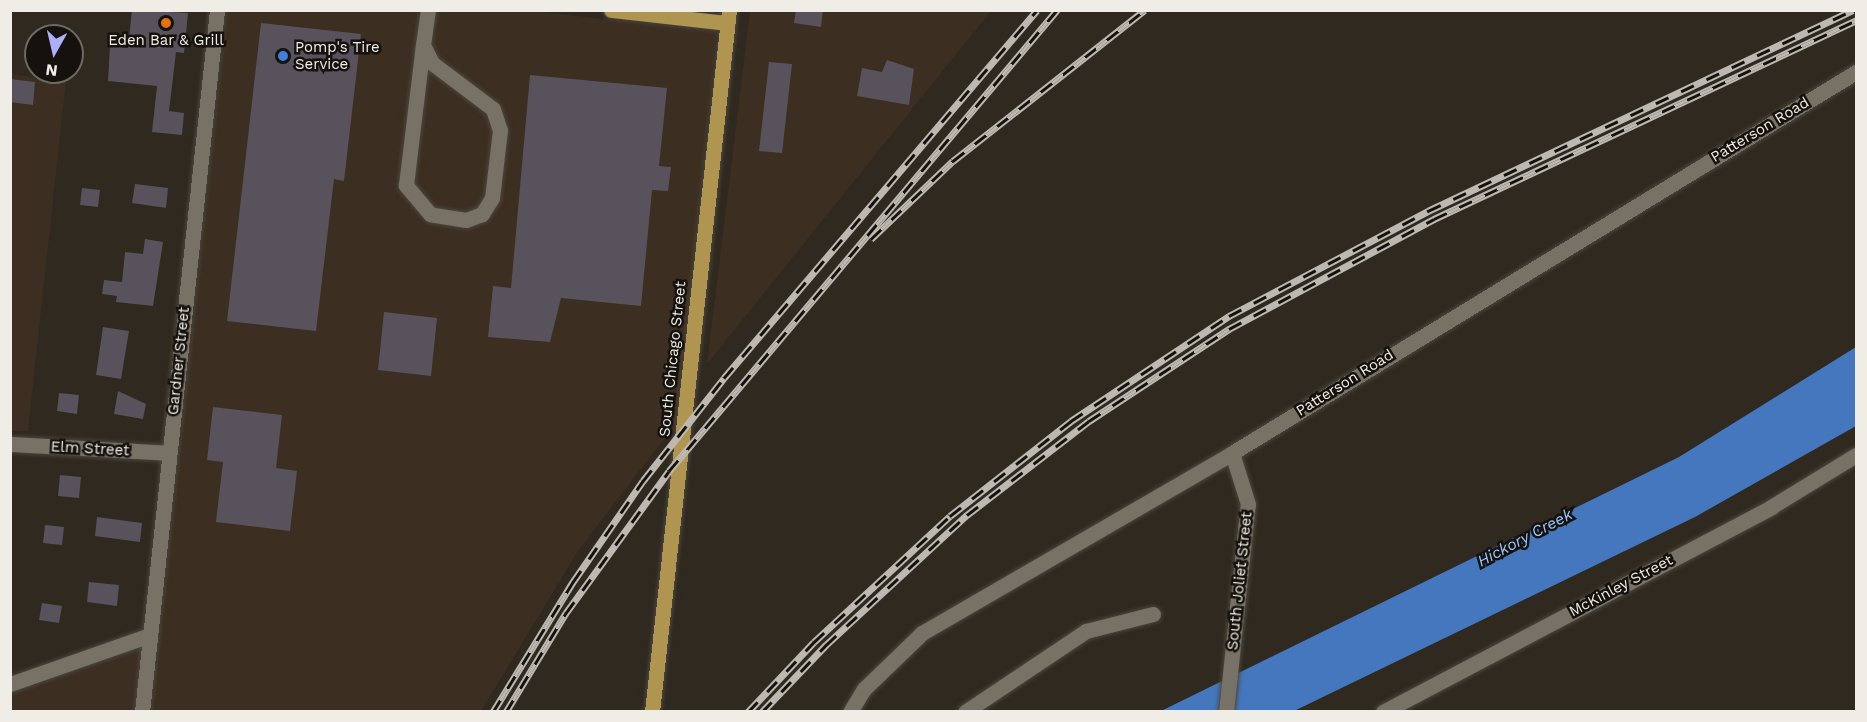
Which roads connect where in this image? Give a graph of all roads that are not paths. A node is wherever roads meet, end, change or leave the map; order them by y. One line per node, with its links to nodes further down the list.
1 (217, 10): 8 (street, Gardner Street)
2 (428, 10): 5 (street)
3 (611, 10): 4 (main road)
4 (728, 17): 15 (main road, South Chicago Street)
5 (423, 45): 5 (street)
6 (1857, 72): 9 (street, Patterson Road)
7 (10, 444): 8 (street, Elm Street)
8 (169, 453): 12 (street, Gardner Street)
9 (1232, 453): 16 (street, Patterson Road); 18 (street, South Joliet Street)
10 (1857, 454): 19 (street, McKinley Street)
11 (1153, 614): 17 (street)
12 (150, 635): 13 (street); 14 (street, Gardner Street)
13 (10, 684)
14 (142, 711)
15 (652, 711)
16 (850, 711)
17 (965, 711)
18 (1226, 711)
19 (1383, 711)

